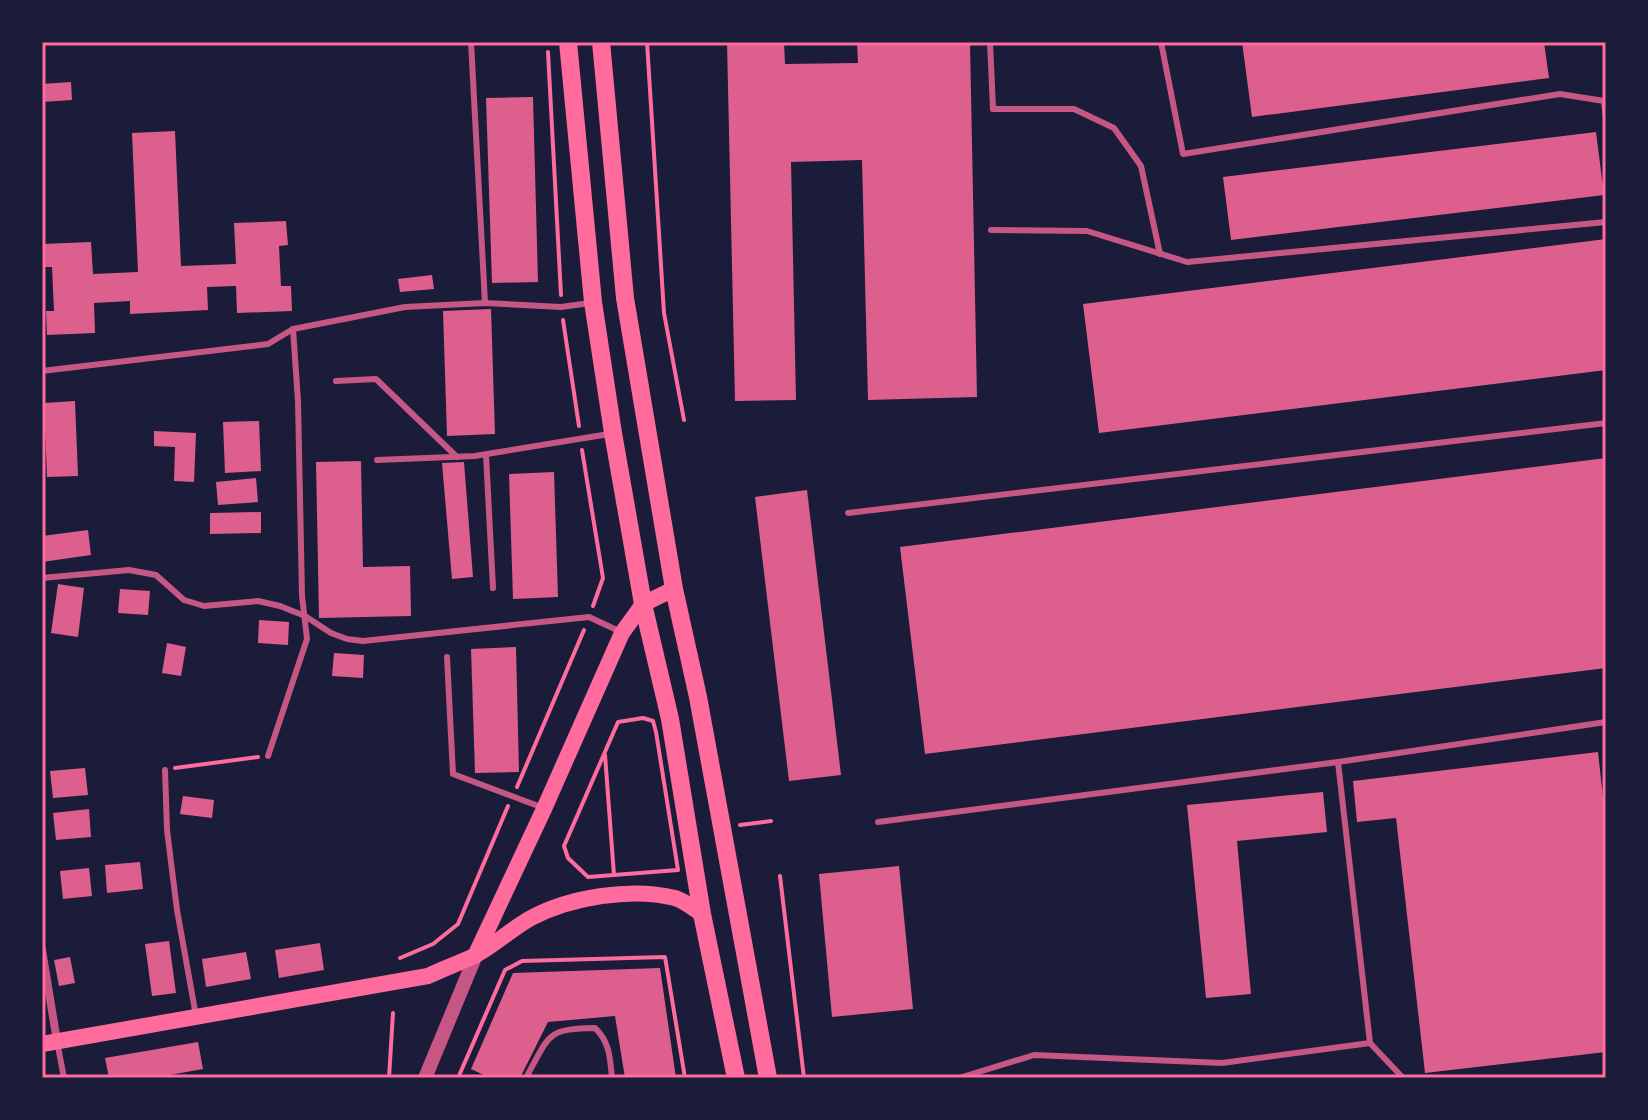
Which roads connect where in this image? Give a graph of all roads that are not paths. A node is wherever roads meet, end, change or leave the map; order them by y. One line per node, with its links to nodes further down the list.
1 (471, 42): 11 (lane)
2 (568, 42): 10 (main road)
3 (601, 42): 23 (main road)
4 (990, 42): 9 (lane)
5 (1161, 42): 6 (lane)
6 (1606, 120)
7 (1606, 222): 9 (lane)
8 (991, 230): 9 (lane)
9 (1160, 254)
10 (593, 302): 11 (lane); 16 (main road)
11 (485, 303): 12 (lane)
12 (293, 329): 13 (lane); 25 (lane)
13 (42, 371)
14 (336, 381): 18 (lane)
15 (1606, 423): 20 (lane)
16 (613, 433): 17 (lane); 24 (main road)
17 (486, 455): 18 (lane); 22 (lane)
18 (457, 457): 19 (lane)
19 (377, 460)
20 (848, 513)
21 (42, 578): 25 (lane)
22 (493, 588)
23 (674, 589): 24 (main road); 45 (main road)
24 (643, 604): 26 (main road); 34 (main road)
25 (305, 616): 26 (lane); 29 (lane)
26 (622, 633): 32 (main road)
27 (447, 657): 32 (lane)
28 (1606, 722): 30 (lane)
29 (268, 756)
30 (1338, 762): 33 (lane); 39 (lane)
31 (165, 770): 37 (lane)
32 (544, 809): 36 (main road)
33 (878, 822)
34 (702, 914): 36 (main road); 44 (main road)
35 (42, 950): 38 (street)
36 (476, 955): 37 (main road); 41 (street)
37 (196, 1017): 38 (main road)
38 (50, 1043): 40 (lane)
39 (1370, 1043): 46 (lane); 47 (lane)
40 (64, 1078)
41 (425, 1078)
42 (529, 1078): 43 (lane)
43 (612, 1078)
44 (735, 1078)
45 (768, 1078)
46 (959, 1078)
47 (1403, 1078)

